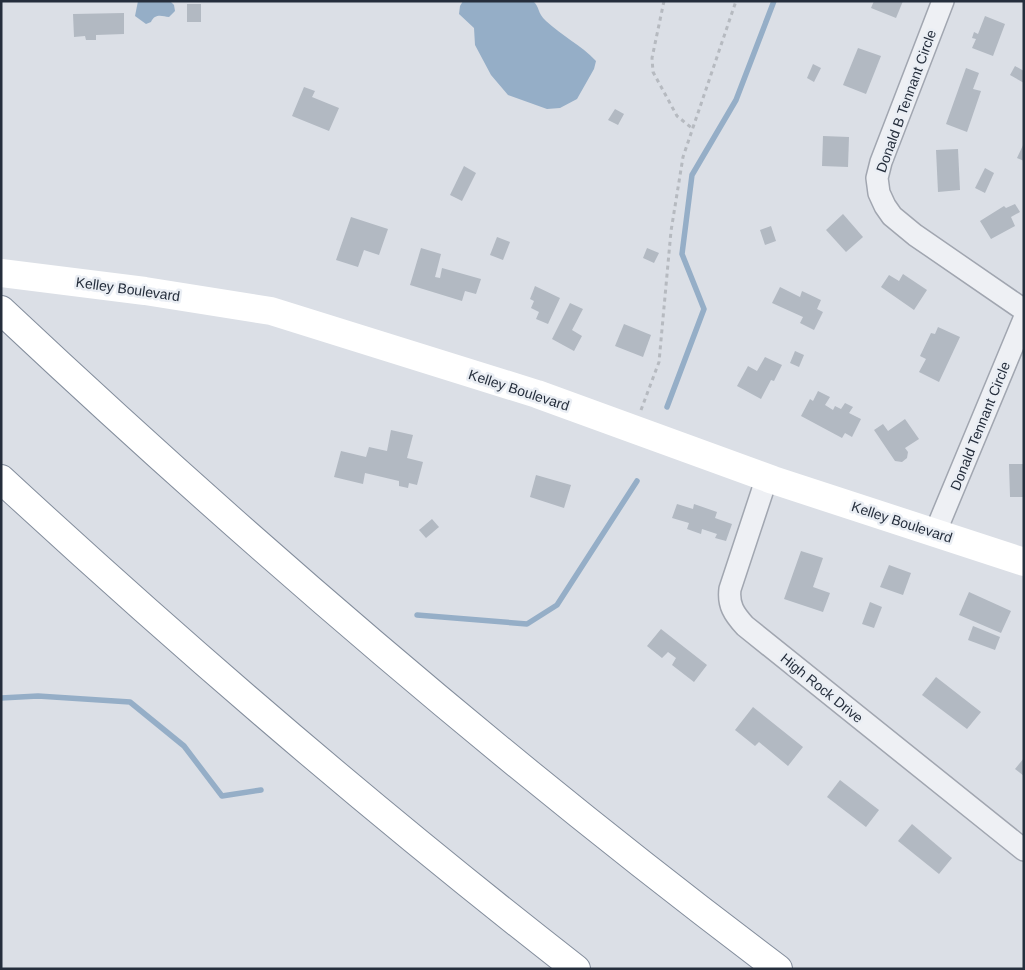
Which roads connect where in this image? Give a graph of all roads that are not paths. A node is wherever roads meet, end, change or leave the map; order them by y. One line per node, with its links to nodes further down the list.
1 (942, 1): 4 (street, Donald B Tennant Circle)
2 (1, 273): 6 (main road, Kelley Boulevard)
3 (1, 310): 12 (main road)
4 (1024, 310)
5 (1024, 318): 8 (street, Donald Tennant Circle)
6 (767, 477): 8 (main road, Kelley Boulevard); 10 (street, High Rock Drive)
7 (1, 478): 11 (main road)
8 (935, 533): 9 (main road, Kelley Boulevard)
9 (1024, 562)
10 (1024, 850)
11 (576, 969)
12 (778, 969)

